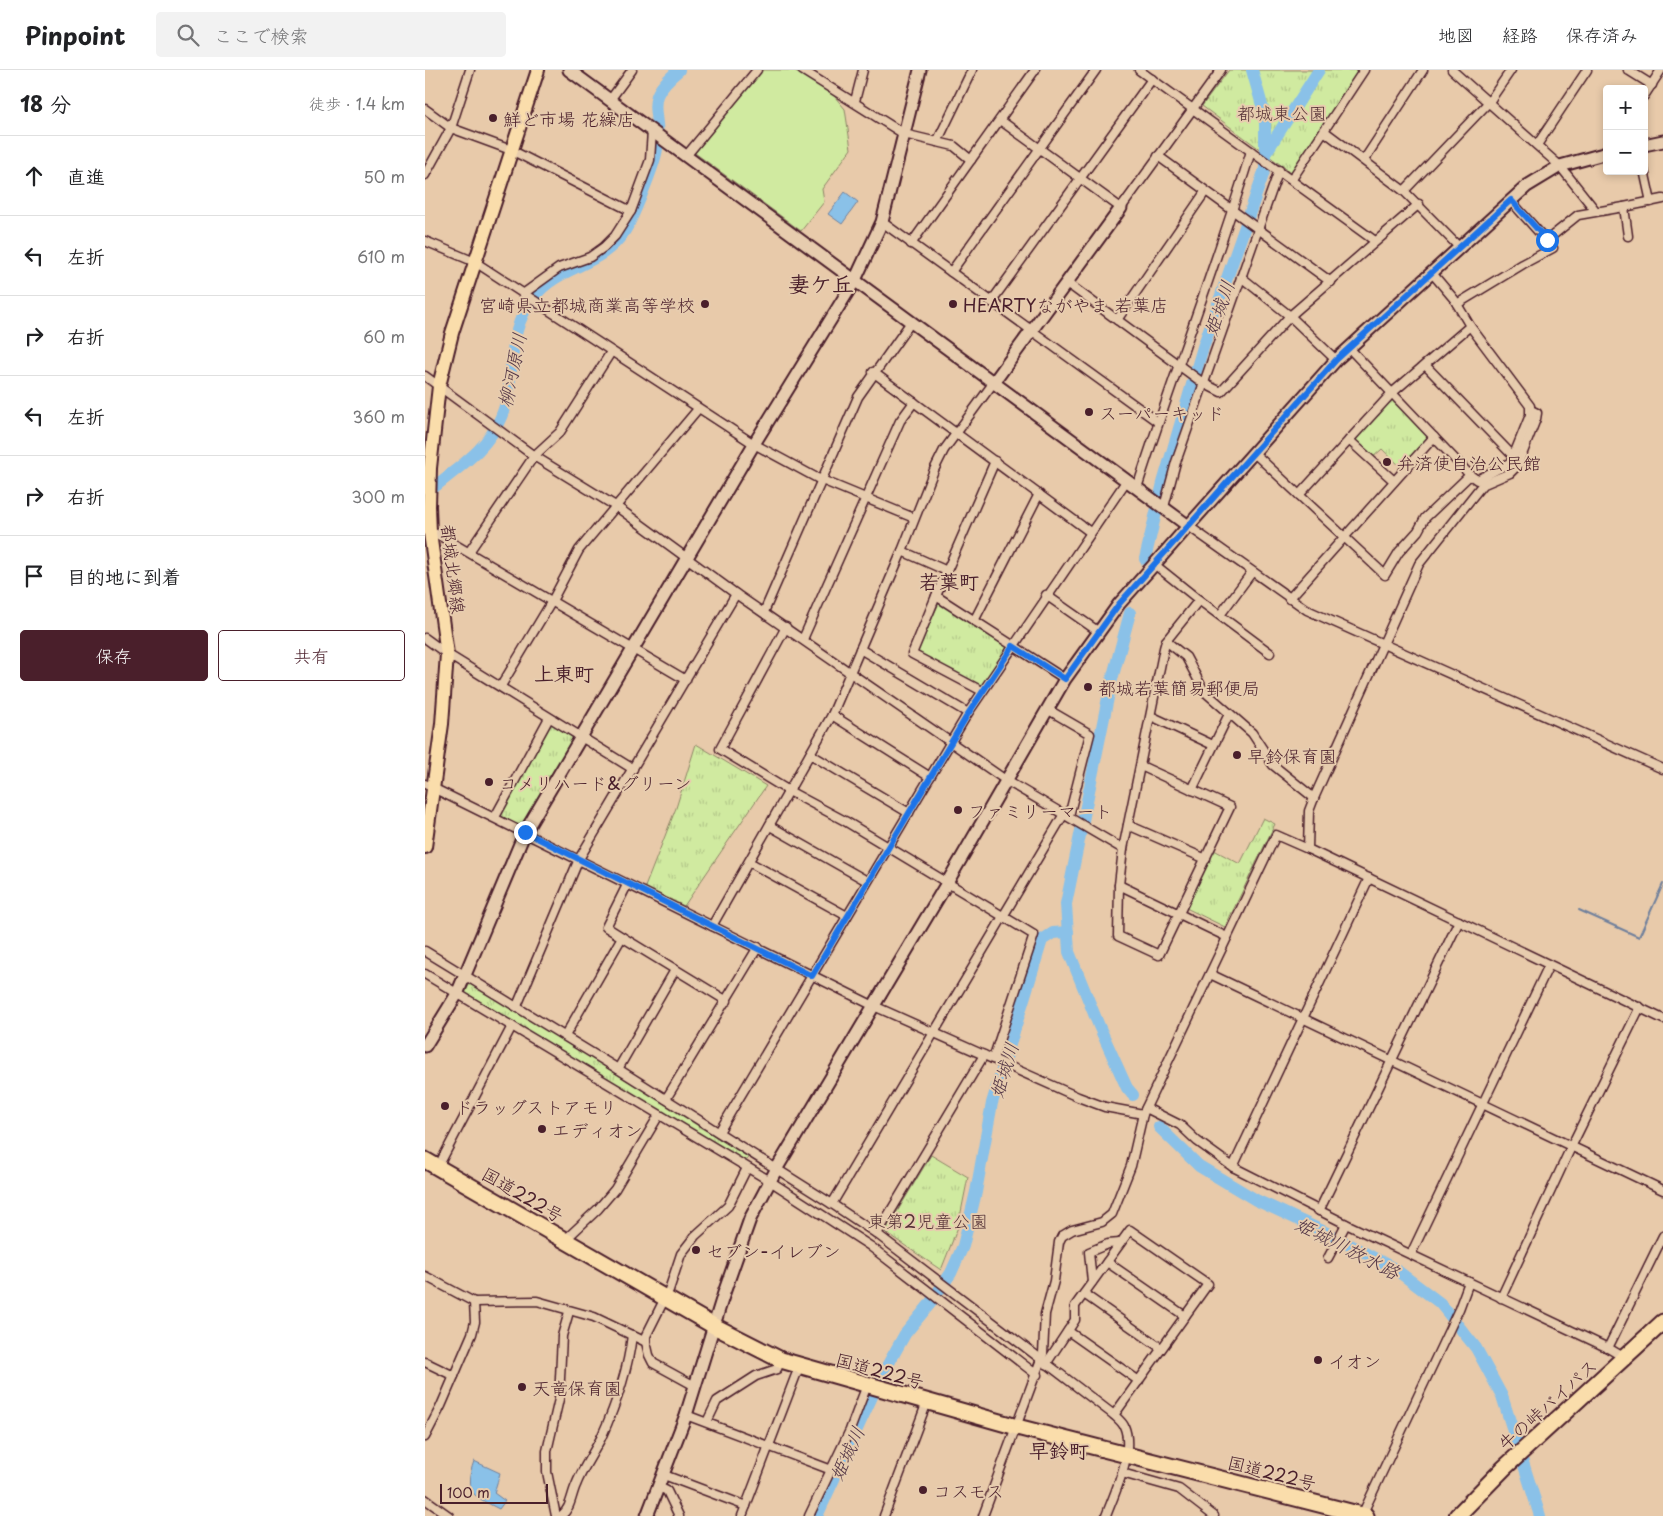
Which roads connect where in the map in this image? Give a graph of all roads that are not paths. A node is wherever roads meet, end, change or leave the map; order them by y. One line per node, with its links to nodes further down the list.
1 (470, 70): 30 (street)
2 (538, 70): 39 (main road, 都城北郷線)
3 (569, 70): 24 (street)
4 (632, 70): 24 (street)
5 (757, 70): 42 (street)
6 (802, 70): 25 (street)
7 (863, 70): 25 (street)
8 (920, 70): 33 (street)
9 (972, 70): 35 (street)
10 (1035, 70): 29 (street)
11 (1096, 70): 38 (street)
12 (1139, 70): 21 (street)
13 (1221, 70): 27 (street)
14 (1364, 70): 32 (street)
15 (1423, 70): 45 (street)
16 (1452, 70): 26 (street)
17 (1511, 70): 26 (street)
18 (1587, 70): 37 (street)
19 (1628, 70): 22 (street)
20 (1661, 70): 22 (street)
21 (1151, 79): 27 (street); 50 (street)
22 (1652, 85): 23 (street)
23 (1648, 90)
24 (610, 100): 31 (street)
25 (855, 101): 33 (street)
26 (1489, 102): 37 (street); 52 (street)
27 (1193, 107): 40 (street); 43 (street)
28 (425, 109): 30 (street)
29 (999, 120): 38 (street); 44 (street)
30 (451, 128): 39 (street); 48 (street)
31 (652, 131): 42 (street); 61 (street)
32 (1324, 131): 45 (street); 51 (street)
33 (904, 134): 35 (street); 63 (street)
34 (1663, 141): 36 (street)
35 (937, 142): 44 (street)
36 (1648, 144)
37 (1537, 145): 46 (street)
38 (1040, 149): 50 (street); 72 (street)
39 (511, 150): 61 (street); 71 (main road, 都城北郷線)
40 (1254, 153): 47 (street); 62 (street)
41 (1603, 154): 46 (street)
42 (686, 156): 75 (street)
43 (1158, 156): 53 (street); 59 (street)
44 (971, 160): 69 (street)
45 (1364, 160): 52 (street)
46 (1560, 166): 55 (street); 60 (street)
47 (1277, 169): 51 (street); 64 (street)
48 (425, 175)
49 (1645, 175): 56 (street)
50 (1080, 178): 59 (street); 79 (street)
51 (1292, 179): 68 (street)
52 (1405, 191): 57 (street)
53 (1205, 192): 62 (street); 82 (street)
54 (1663, 199): 56 (street)
55 (1511, 200): 66 (street); 70 (street)
56 (1651, 202): 58 (street)
57 (1419, 204): 68 (street); 70 (street)
58 (1623, 207): 60 (street); 65 (street)
59 (1121, 208): 77 (street)
60 (1595, 210): 66 (street)
61 (631, 211): 78 (street)
62 (1233, 211): 64 (street); 89 (street)
63 (882, 222): 69 (street); 75 (street)
64 (1258, 230): 74 (street); 76 (street)
65 (1628, 236)
66 (1547, 240): 80 (street)
67 (425, 241): 71 (street)
68 (1375, 241): 76 (street)
69 (911, 244): 72 (street)
70 (1459, 247): 73 (street)
71 (475, 262): 78 (street); 95 (main road, 都城北郷線)
72 (951, 272): 79 (street)
73 (1432, 273): 80 (street); 86 (street)
74 (1241, 276): 81 (street); 94 (street)
75 (855, 280): 83 (street); 104 (street)
76 (1331, 282): 81 (street)
77 (1067, 283): 82 (street); 85 (street)
78 (525, 295): 87 (street)
79 (991, 302): 85 (street)
80 (1457, 304): 84 (street)
81 (1290, 316): 88 (street); 94 (street)
82 (1117, 320): 89 (street)
83 (911, 322): 91 (street); 93 (street)
84 (1470, 326): 90 (street); 99 (street)
85 (1031, 331): 93 (street); 100 (street)
86 (1349, 348): 88 (street); 96 (street)
87 (611, 352): 98 (street); 106 (street)
88 (1336, 360): 105 (street)
89 (1179, 364): 94 (street); 100 (street)
90 (1425, 365): 96 (street); 107 (street)
91 (873, 372): 97 (street); 111 (street)
92 (425, 376): 95 (street)
93 (994, 382): 101 (street); 112 (street)
94 (1203, 383): 119 (street)
95 (439, 386): 106 (street); 110 (main road, 都城北郷線)
96 (1392, 393): 102 (street); 103 (street)
97 (914, 402): 101 (street); 117 (street)
98 (698, 409): 104 (street); 120 (street)
99 (1531, 410): 107 (street); 146 (street)
100 (1158, 422): 114 (street)
101 (956, 434): 108 (street); 121 (street)
102 (1434, 437): 109 (street); 113 (street)
103 (1349, 440): 113 (street); 116 (street)
104 (754, 444): 111 (street); 128 (street)
105 (1253, 452): 116 (street); 122 (street)
106 (534, 456): 120 (street); 127 (street)
107 (1514, 457): 109 (street)
108 (995, 461): 115 (street); 130 (street)
109 (1470, 475): 125 (street)
110 (428, 477): 118 (main road, 都城北郷線)
111 (821, 479): 117 (street); 138 (street)
112 (1127, 480): 114 (street); 123 (street)
113 (1394, 481): 125 (street)
114 (1138, 489): 119 (street)
115 (1039, 494): 123 (street); 140 (street)
116 (1299, 495): 125 (street)
117 (866, 497): 121 (street); 144 (street)
118 (428, 504): 124 (main road, 都城北郷線)
119 (1162, 505): 122 (street)
120 (617, 507): 128 (street); 137 (street)
121 (914, 518): 126 (street)
122 (1187, 525): 129 (street); 131 (street)
123 (1090, 532): 133 (street)
124 (430, 533): 127 (street); 151 (main road, 都城北郷線)
125 (1344, 537): 135 (street)
126 (902, 551): 130 (street); 149 (street)
127 (469, 552): 137 (street)
128 (687, 559): 132 (street); 148 (street)
129 (1154, 564): 136 (street); 142 (street)
130 (947, 571): 134 (street)
131 (1252, 572): 135 (street); 139 (street)
132 (736, 594): 138 (street); 154 (street)
133 (1046, 595): 142 (street); 147 (street)
134 (936, 596): 140 (street); 156 (street)
135 (1289, 599): 146 (street)
136 (1199, 600): 139 (street); 145 (street)
137 (552, 601): 148 (street); 155 (street)
138 (764, 612): 141 (street)
139 (1220, 615): 150 (street)
140 (974, 621): 147 (street)
141 (786, 627): 144 (street); 174 (street)
142 (1099, 632): 153 (street)
143 (425, 638): 151 (street)
144 (803, 639): 152 (street)
145 (1166, 641): 159 (street); 161 (street)
146 (1382, 644): 168 (street); 175 (street)
147 (1013, 646): 153 (street); 156 (street)
148 (633, 649): 154 (street); 163 (street)
149 (860, 649): 152 (street); 158 (street)
150 (1270, 652)
151 (447, 654): 155 (street); 172 (main road, 都城北郷線)
152 (850, 673): 160 (street); 164 (street)
153 (1065, 679): 157 (street)
154 (686, 680): 169 (street)
155 (501, 686): 162 (street)
156 (982, 691): 158 (street)
157 (1047, 709): 171 (street); 177 (street)
158 (968, 714): 164 (street)
159 (1229, 714): 165 (street); 175 (street)
160 (831, 715): 166 (street); 170 (street)
161 (1151, 716): 165 (street); 167 (street)
162 (549, 718): 163 (street); 178 (street)
163 (581, 738): 169 (street); 181 (street)
164 (951, 741): 170 (street); 171 (street)
165 (1213, 745): 173 (street)
166 (810, 754): 174 (street); 176 (street)
167 (1141, 766): 173 (street); 179 (street)
168 (1663, 768)
169 (633, 769): 186 (street)
170 (930, 777): 176 (street)
171 (1007, 781): 177 (street); 191 (street)
172 (430, 785): 178 (street); 182 (main road, 都城北郷線)
173 (1192, 790): 187 (street)
174 (789, 791): 180 (street); 183 (street)
175 (1314, 798): 185 (street)
176 (909, 813): 183 (street)
177 (1066, 815): 184 (street); 196 (street)
178 (495, 817): 181 (street)
179 (1128, 825): 184 (street); 187 (street)
180 (770, 826): 188 (street); 190 (street)
181 (525, 832): 186 (street); 207 (street)
182 (425, 847)
183 (889, 848): 190 (street); 191 (street)
184 (1123, 850): 193 (street)
185 (1308, 850): 189 (street); 200 (street)
186 (579, 859): 192 (street); 211 (street)
187 (1206, 860): 194 (street)
188 (749, 862): 195 (street); 198 (street)
189 (1369, 878): 197 (street); 214 (street)
190 (867, 882): 195 (street)
191 (947, 883): 196 (street); 212 (street)
192 (627, 884): 198 (street); 199 (street)
193 (1119, 885): 194 (street); 194 (street)
194 (1179, 914): 200 (street)
195 (847, 916): 208 (street)
196 (1003, 917): 217 (street); 221 (street)
197 (1459, 921): 203 (street); 222 (street)
198 (713, 926): 201 (street)
199 (622, 937): 204 (street); 218 (street)
200 (1227, 937): 206 (street)
201 (758, 947): 208 (street); 210 (street)
202 (425, 951): 207 (street)
203 (1549, 964): 213 (street); 225 (street)
204 (675, 970): 210 (street); 223 (street)
205 (425, 974): 209 (street)
206 (1210, 974): 214 (street); 226 (street)
207 (465, 975): 209 (street); 211 (street)
208 (812, 976): 212 (street); 228 (street)
209 (457, 994): 216 (street); 219 (street)
210 (727, 1001): 224 (street)
211 (517, 1006): 218 (street)
212 (875, 1006): 217 (street); 234 (street)
213 (1639, 1007): 215 (street); 229 (street)
214 (1302, 1016): 222 (street); 232 (street)
215 (1663, 1019)
216 (512, 1026): 227 (street); 231 (street)
217 (934, 1033): 220 (street); 237 (street)
218 (565, 1036): 223 (street)
219 (425, 1046)
220 (984, 1055): 221 (street); 240 (street)
221 (997, 1060): 226 (street)
222 (1393, 1060): 225 (street); 238 (street)
223 (618, 1069): 224 (street)
224 (666, 1099): 228 (street)
225 (1483, 1103): 229 (street); 244 (street)
226 (1145, 1111): 232 (street); 266 (street)
227 (659, 1115): 233 (street); 242 (street)
228 (719, 1132): 234 (street)
229 (1571, 1145): 236 (street); 252 (street)
230 (425, 1160): 231 (highway, 国道222号)
231 (439, 1167): 242 (highway, 国道222号)
232 (1233, 1167): 238 (street)
233 (747, 1168): 235 (street); 251 (street)
234 (777, 1168): 235 (street); 237 (street)
235 (770, 1181): 257 (street); 268 (street)
236 (1663, 1188)
237 (832, 1204): 240 (street)
238 (1319, 1211): 239 (street)
239 (1344, 1228): 244 (street); 245 (street)
240 (877, 1234): 266 (street)
241 (1663, 1236): 262 (street)
242 (565, 1240): 251 (highway, 国道222号)
243 (1120, 1243): 246 (street); 248 (street); 255 (street)
244 (1411, 1254): 249 (street)
245 (1328, 1258)
246 (1107, 1262): 248 (street); 255 (street)
247 (425, 1276): 253 (street)
248 (1092, 1282): 250 (street)
249 (1469, 1282): 252 (street); 287 (street)
250 (1084, 1294): 258 (street); 261 (street)
251 (665, 1298): 257 (highway, 国道222号); 260 (street)
252 (1501, 1298): 262 (street)
253 (474, 1302): 254 (street); 269 (street)
254 (569, 1312): 259 (street); 290 (street)
255 (1185, 1316): 261 (street)
256 (1663, 1322): 263 (highway, 牛の峠バイパス)
257 (714, 1326): 264 (highway, 国道222号); 272 (street)
258 (1068, 1331): 266 (street); 270 (street)
259 (633, 1335): 260 (street); 291 (street)
260 (646, 1342): 272 (street)
261 (1161, 1348): 270 (street)
262 (1608, 1348): 263 (street)
263 (1625, 1358): 288 (highway, 牛の峠バイパス)
264 (781, 1360): 267 (highway, 国道222号); 276 (street)
265 (425, 1362): 269 (street)
266 (1043, 1362): 268 (street); 275 (street)
267 (799, 1367): 271 (highway, 国道222号); 279 (street)
268 (1037, 1375): 277 (street)
269 (454, 1376): 278 (street)
270 (1139, 1381): 275 (street)
271 (867, 1385): 273 (highway, 国道222号); 281 (street)
272 (695, 1386): 274 (street)
273 (927, 1402): 277 (highway, 国道222号); 296 (street)
274 (686, 1415): 276 (street); 283 (street)
275 (1114, 1415): 280 (street)
276 (707, 1422): 279 (street)
277 (1017, 1426): 280 (highway, 国道222号); 297 (street)
278 (425, 1437)
279 (769, 1446): 281 (street); 286 (street)
280 (1126, 1455): 282 (street); 287 (highway, 国道222号)
281 (829, 1469): 295 (street)
282 (1122, 1473): 298 (street); 299 (street)
283 (664, 1475): 284 (street); 286 (street)
284 (659, 1487): 292 (street); 293 (street)
285 (425, 1499): 289 (street)
286 (746, 1506): 294 (street)
287 (1364, 1515)
288 (1458, 1515)
289 (449, 1516)
290 (556, 1516)
291 (561, 1516)
292 (647, 1516)
293 (679, 1516)
294 (743, 1516)
295 (809, 1516)
296 (884, 1516)
297 (983, 1516)
298 (1106, 1516)
299 (1214, 1516)

